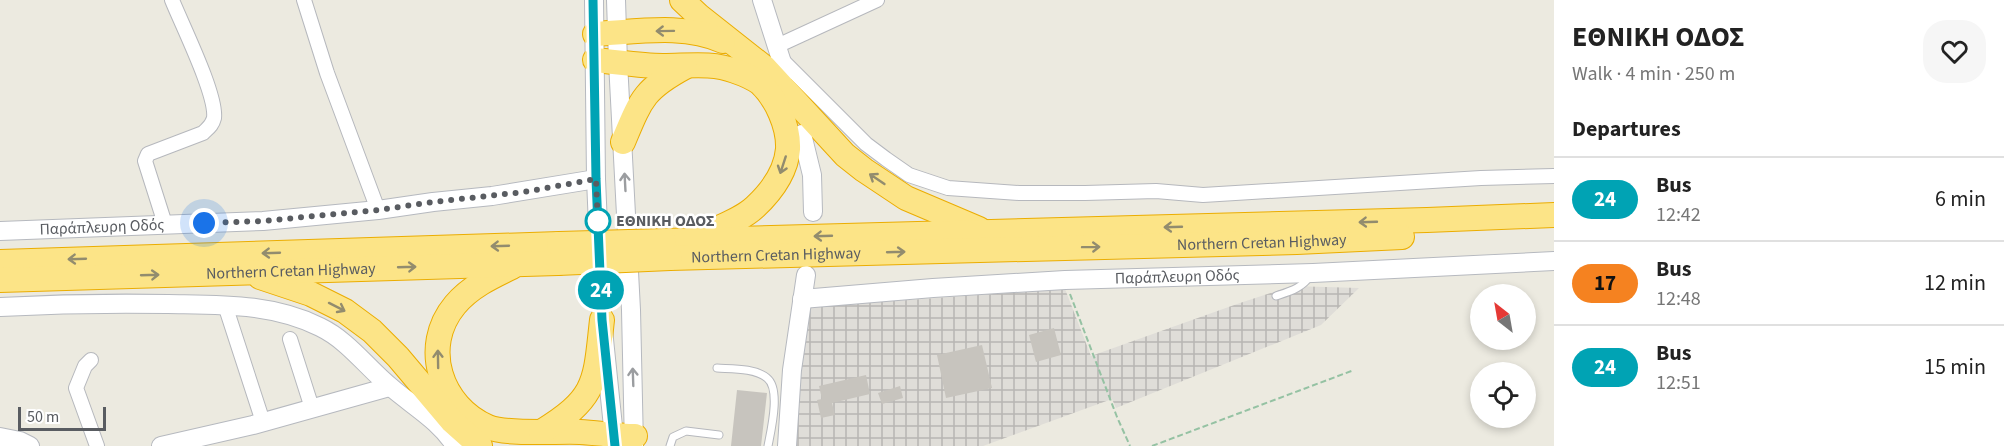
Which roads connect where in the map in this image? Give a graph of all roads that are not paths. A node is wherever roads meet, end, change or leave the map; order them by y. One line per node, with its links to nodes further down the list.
1 (172, 0): 20 (street)
2 (304, 0): 17 (street)
3 (594, 0): 8 (street)
4 (616, 0): 8 (street)
5 (682, 0): 9 (highway)
6 (762, 0): 10 (street)
7 (877, 0): 10 (street)
8 (606, 33): 9 (highway, one-way to 8); 11 (street)
9 (741, 49): 23 (highway, one-way to 9)
10 (781, 59): 15 (street)
11 (606, 61): 12 (highway); 14 (street); 16 (street)
12 (690, 64): 14 (highway); 24 (highway, one-way to 24)
13 (802, 134): 18 (street)
14 (623, 142): 48 (street, one-way to 14)
15 (1554, 176)
16 (596, 179): 17 (street, Παράπλευρη Οδός); 38 (street)
17 (378, 210): 20 (street, Παράπλευρη Οδός)
18 (813, 212)
19 (1554, 215): 23 (highway, Northern Cretan Highway, one-way to 23)
20 (165, 224): 22 (street, Παράπλευρη Οδός)
21 (1554, 230): 25 (highway, Northern Cretan Highway, one-way to 21)
22 (0, 231)
23 (986, 232): 24 (highway, Northern Cretan Highway, one-way to 24)
24 (694, 240): 25 (highway, Northern Cretan Highway)
25 (668, 250): 26 (highway, Northern Cretan Highway, bridge)
26 (559, 253): 28 (highway, Northern Cretan Highway, one-way to 28); 29 (highway, Northern Cretan Highway)
27 (1554, 261): 31 (street, Παράπλευρη Οδός)
28 (0, 262)
29 (516, 264): 30 (highway, Northern Cretan Highway, one-way to 29); 45 (highway, one-way to 29)
30 (244, 272): 33 (highway, Northern Cretan Highway, one-way to 30); 53 (highway, one-way to 53)
31 (1313, 273): 34 (lane); 35 (street, Παράπλευρη Οδός)
32 (806, 275): 35 (street)
33 (0, 279)
34 (1276, 296)
35 (802, 299): 56 (street)
36 (225, 305): 37 (street); 42 (street); 44 (street)
37 (0, 307)
38 (602, 320): 45 (highway); 48 (street)
39 (290, 339): 43 (street)
40 (91, 360): 50 (street)
41 (717, 368): 55 (lane)
42 (389, 387): 43 (street); 52 (street)
43 (312, 408): 44 (street)
44 (263, 422): 51 (street)
45 (541, 432): 48 (highway)
46 (719, 435): 54 (lane)
47 (0, 437): 49 (street)
48 (627, 443)
49 (30, 446)
50 (97, 446)
51 (161, 446)
52 (455, 446)
53 (480, 446)
54 (670, 446)
55 (768, 446)
56 (786, 446)

